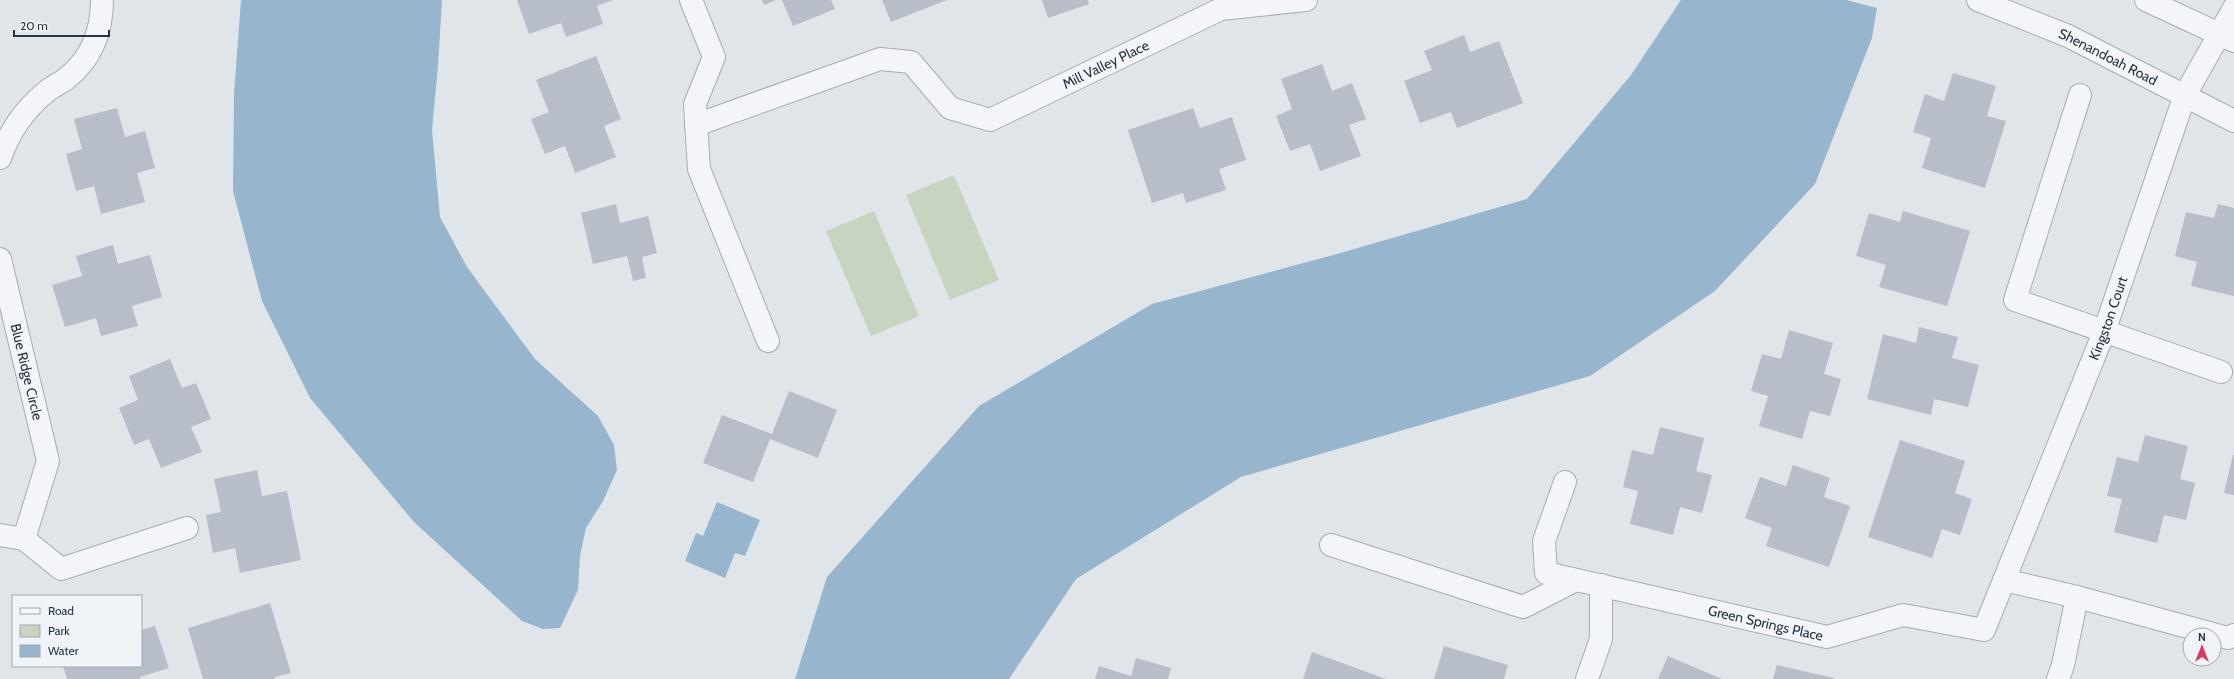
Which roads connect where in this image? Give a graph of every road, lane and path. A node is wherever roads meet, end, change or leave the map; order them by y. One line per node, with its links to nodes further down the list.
1 (102, 0): 13 (street)
2 (691, 0): 12 (street)
3 (1306, 0): 6 (street, Mill Valley Place)
4 (1978, 0): 9 (street, Shenandoah Road)
5 (2146, 0): 8 (street)
6 (1221, 4): 12 (street, Mill Valley Place)
7 (2234, 8): 8 (street, Kingston Court)
8 (2227, 37): 9 (street, Kingston Court)
9 (2185, 95): 11 (street, Shenandoah Road); 15 (street, Kingston Court)
10 (2080, 96): 15 (street)
11 (2234, 121)
12 (696, 125): 16 (street)
13 (0, 158)
14 (0, 260): 21 (street, Blue Ridge Circle)
15 (2104, 332): 17 (street); 24 (street, Kingston Court)
16 (768, 341)
17 (2221, 372)
18 (1565, 482): 23 (street, Green Springs Place)
19 (187, 528): 21 (street)
20 (0, 535): 21 (street)
21 (24, 539)
22 (1331, 545): 23 (street)
23 (1576, 580): 25 (street, Green Springs Place)
24 (2004, 580): 26 (street); 27 (street, Kingston Court)
25 (1601, 585): 27 (street, Green Springs Place); 29 (street)
26 (2077, 596): 28 (street); 30 (street)
27 (1984, 630)
28 (2234, 635)
29 (1587, 679)
30 (2058, 679)

